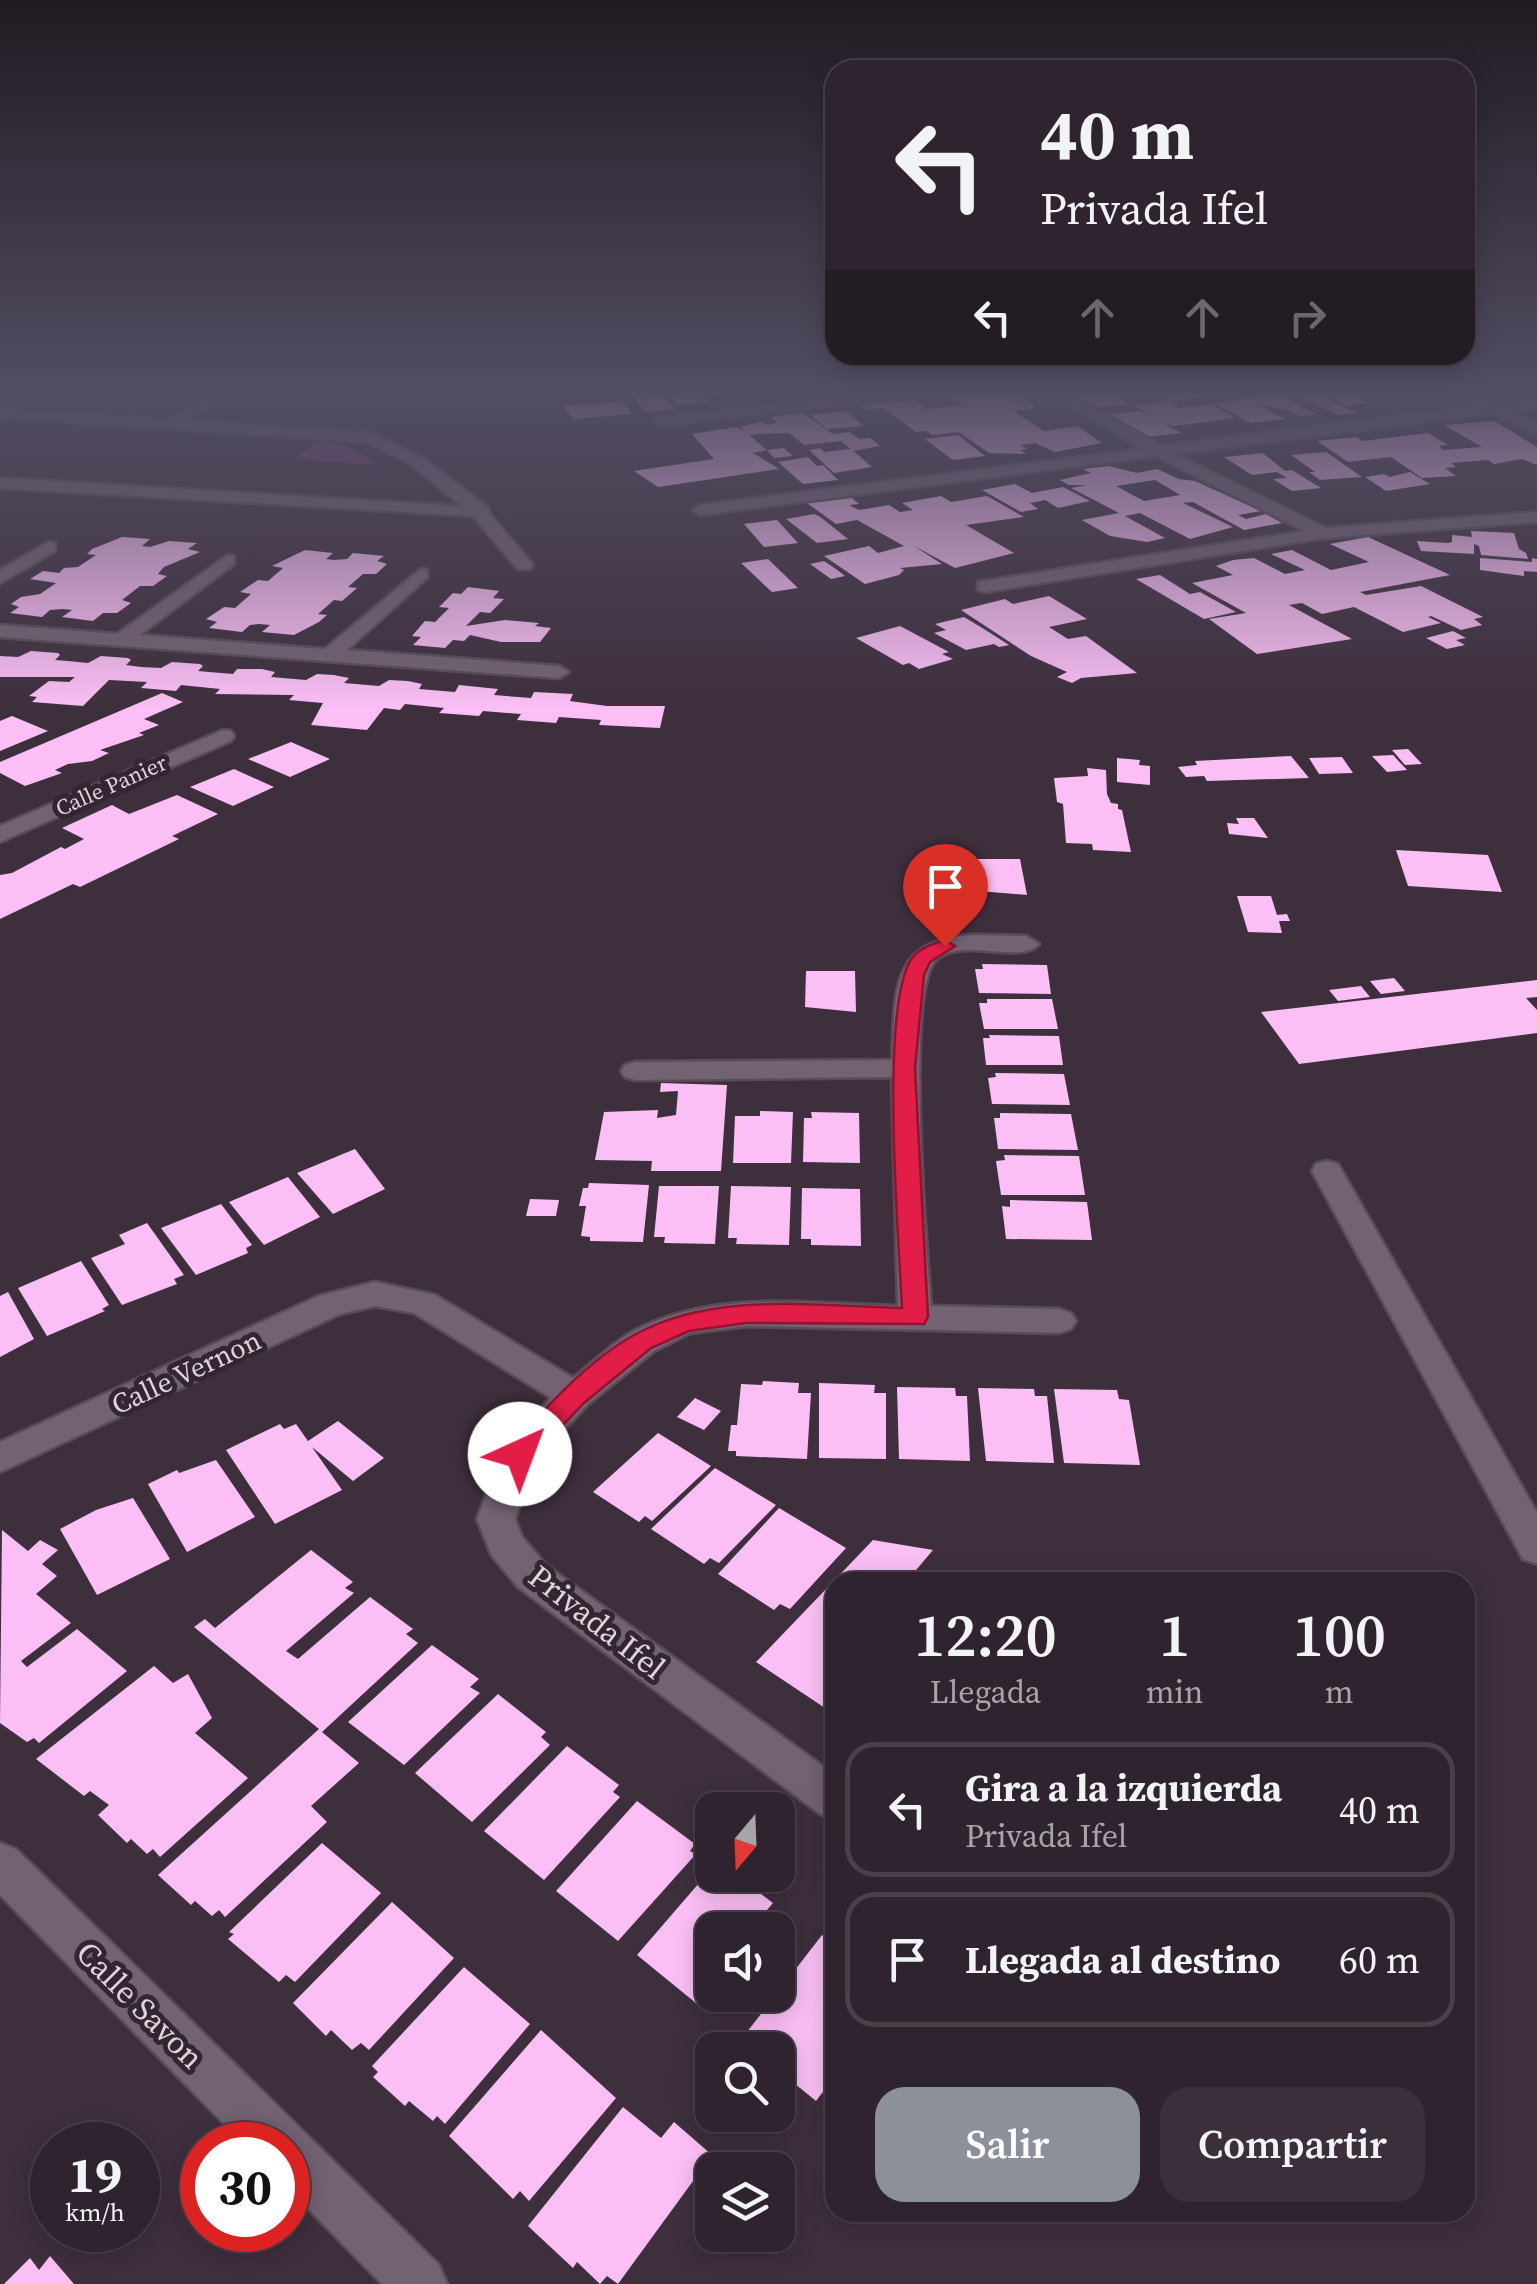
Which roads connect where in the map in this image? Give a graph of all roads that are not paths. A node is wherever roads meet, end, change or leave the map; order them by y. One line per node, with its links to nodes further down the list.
1 (243, 498): 6 (street)
2 (463, 498): 6 (street)
3 (798, 498): 5 (street)
4 (1253, 498): 8 (street)
5 (700, 510)
6 (483, 512): 11 (street)
7 (1537, 518): 8 (street)
8 (1324, 532): 14 (street)
9 (49, 547): 13 (street)
10 (228, 560): 16 (street)
11 (524, 564)
12 (422, 574): 17 (street)
13 (0, 578)
14 (985, 586)
15 (0, 631): 16 (street)
16 (121, 640): 17 (street)
17 (330, 655): 18 (street)
18 (559, 672)
19 (223, 736): 20 (street, Calle Panier)
20 (0, 834)
21 (1026, 944): 22 (street)
22 (904, 1068): 23 (street); 25 (street)
23 (635, 1071)
24 (1326, 1171): 29 (street)
25 (915, 1317): 26 (street, Privada Ifel); 27 (street, Privada Ifel)
26 (1059, 1321)
27 (575, 1396): 28 (street, Calle Vernon); 30 (street, Privada Ifel)
28 (0, 1458)
29 (1537, 1548)
30 (825, 1793)
31 (0, 1864): 32 (street, Calle Savon)
32 (258, 2122)
33 (310, 2174): 34 (street)
34 (420, 2284)

